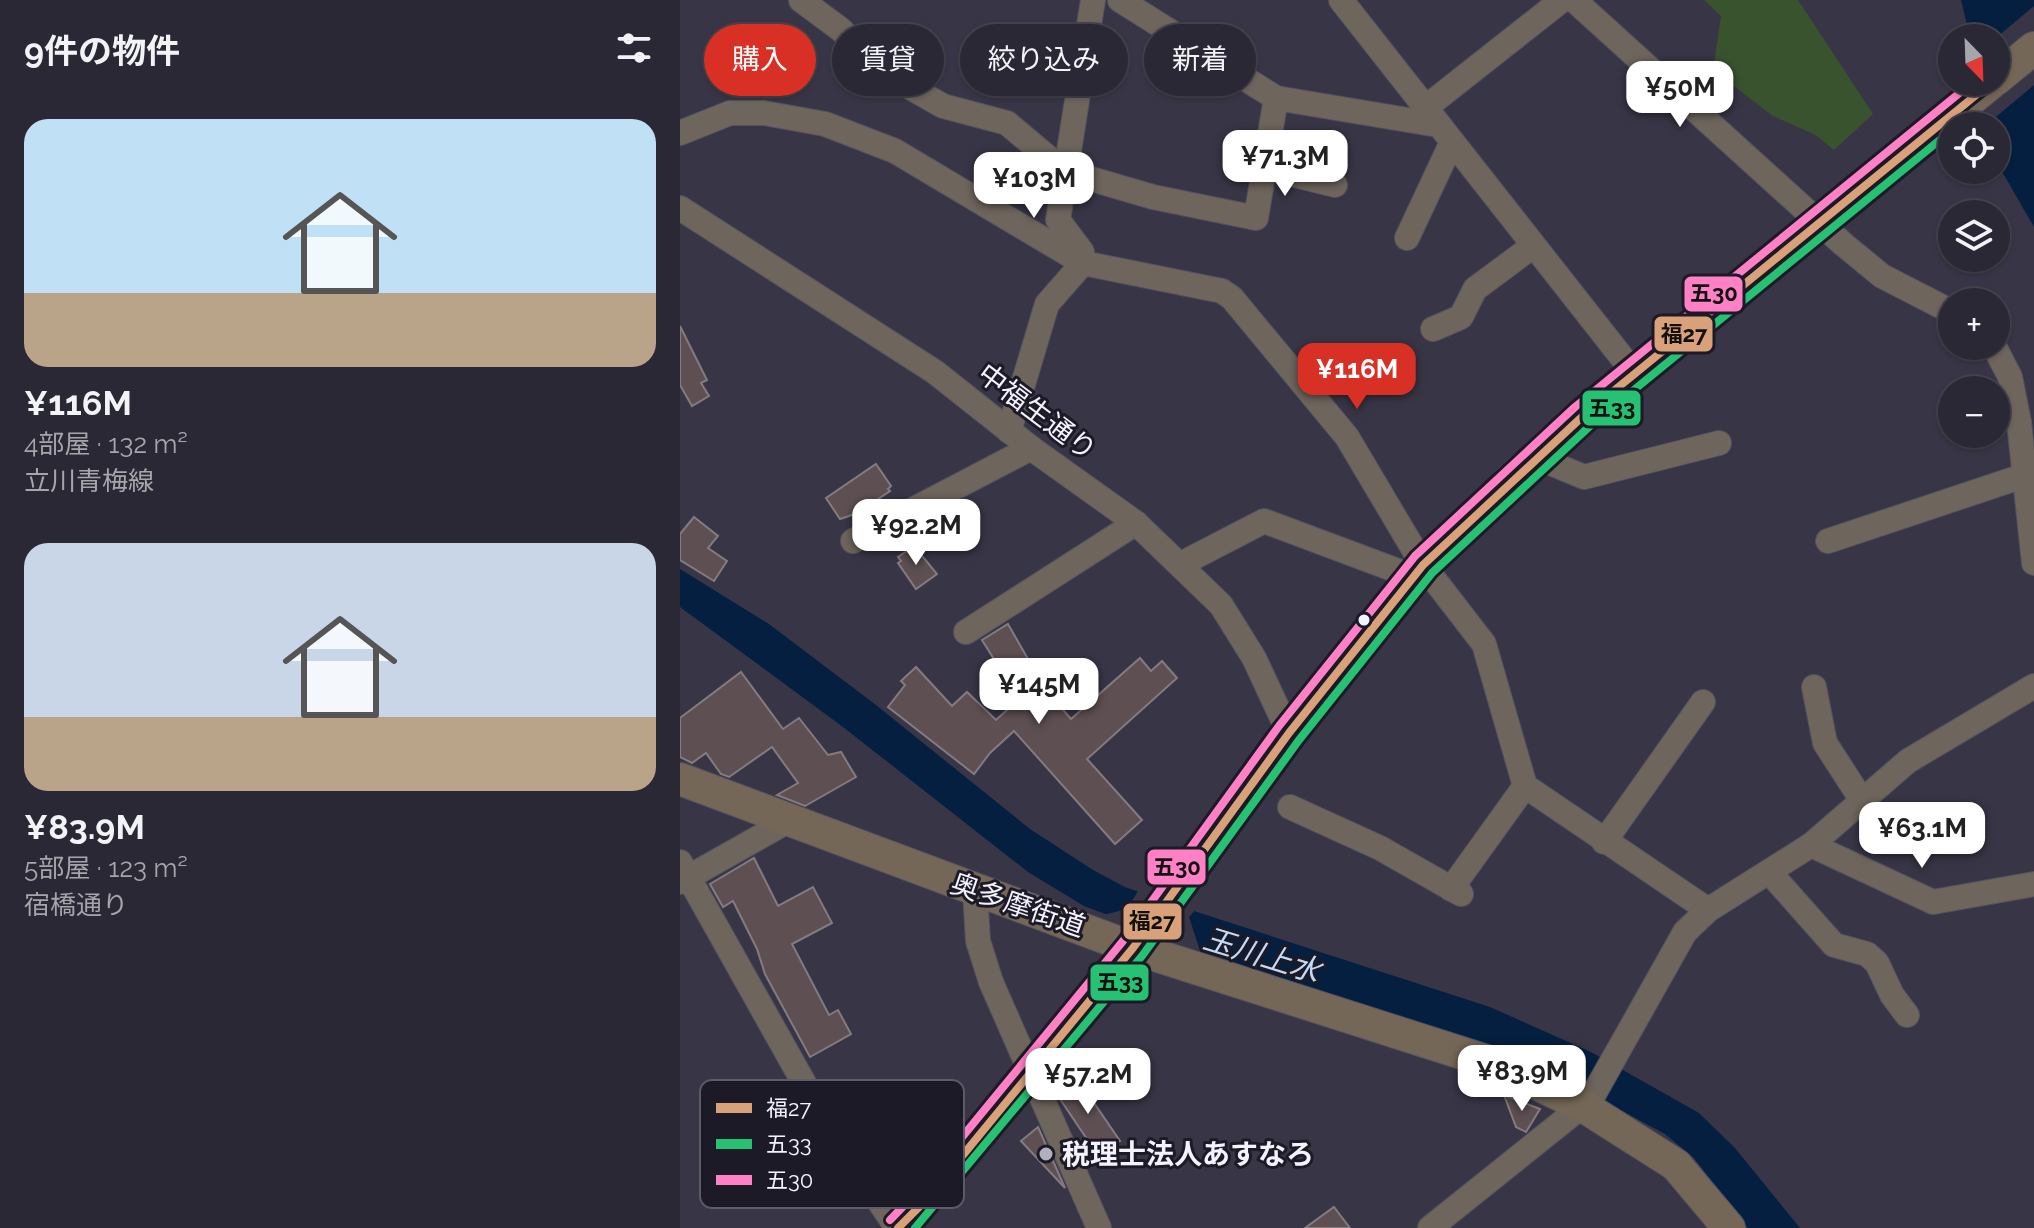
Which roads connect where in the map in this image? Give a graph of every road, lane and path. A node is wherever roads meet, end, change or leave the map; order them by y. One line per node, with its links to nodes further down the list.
1 (801, 0): 14 (street)
2 (1093, 0): 14 (street)
3 (1120, 0): 10 (street)
4 (1341, 0): 11 (street)
5 (1562, 0): 11 (street)
6 (1574, 0): 17 (street)
7 (2034, 48): 8 (main road)
8 (2010, 67)
9 (1975, 96): 17 (main road)
10 (1276, 98): 11 (street); 13 (street)
11 (1438, 125): 18 (street); 19 (street)
12 (680, 133): 20 (street)
13 (1266, 168): 14 (street); 15 (street)
14 (1064, 171): 20 (street)
15 (1335, 185)
16 (680, 208): 25 (street, 中福生通り)
17 (1818, 223): 21 (street); 24 (main road)
18 (1407, 238)
19 (1533, 246): 22 (street); 24 (street)
20 (1083, 263): 25 (street); 35 (street)
21 (1938, 305)
22 (1433, 329)
23 (2001, 360): 29 (street)
24 (1635, 374): 28 (main road)
25 (1009, 431): 27 (street, 中福生通り)
26 (1719, 443): 28 (street)
27 (1031, 448): 30 (street, 中福生通り); 31 (street)
28 (1536, 457): 35 (main road)
29 (2023, 476): 32 (street); 33 (street)
30 (1136, 523): 34 (street, 中福生通り); 36 (street)
31 (853, 541)
32 (1828, 541)
33 (2034, 563)
34 (1181, 564): 35 (street); 40 (street, 中福生通り)
35 (1419, 571): 40 (main road); 42 (street)
36 (966, 632)
37 (2034, 686): 43 (street)
38 (1814, 687): 43 (street)
39 (1703, 702): 46 (street)
40 (1289, 733): 53 (main road)
41 (680, 779): 45 (main road, 奥多摩街道)
42 (1525, 786): 44 (street); 46 (street)
43 (1863, 802): 47 (street)
44 (1290, 807)
45 (788, 821): 49 (street); 51 (main road, 奥多摩街道)
46 (1604, 842): 52 (street)
47 (1811, 845): 48 (street); 50 (street)
48 (1770, 873): 52 (street); 54 (street)
49 (683, 874): 56 (street)
50 (2034, 884)
51 (975, 891): 53 (main road, 奥多摩街道); 55 (street)
52 (1708, 910): 57 (street)
53 (1136, 944): 55 (street); 57 (main road, 奥多摩街道)
54 (1907, 1015)
55 (1030, 1074): 58 (street); 62 (street)
56 (802, 1080)
57 (1587, 1103): 63 (street); 64 (main road, 奥多摩街道)
58 (964, 1154)
59 (884, 1208): 61 (street)
60 (918, 1208): 61 (street)
61 (897, 1228)
62 (1099, 1228)
63 (1430, 1228)
64 (1729, 1228)

